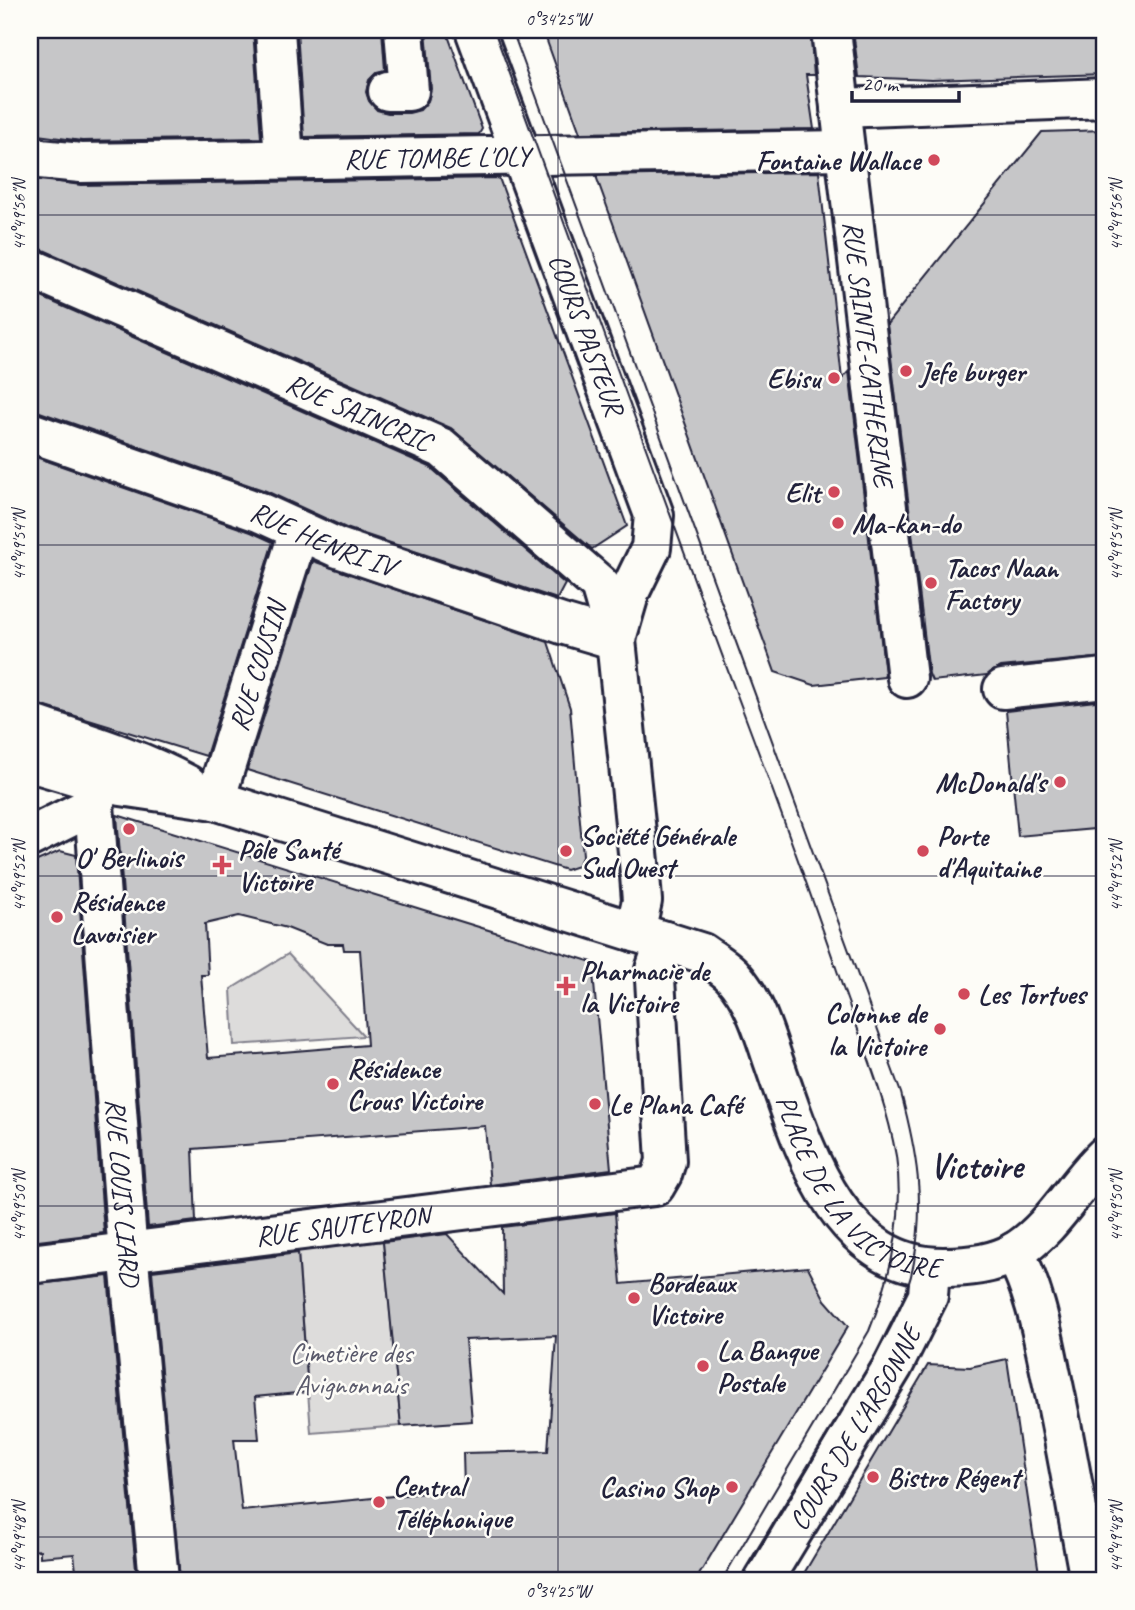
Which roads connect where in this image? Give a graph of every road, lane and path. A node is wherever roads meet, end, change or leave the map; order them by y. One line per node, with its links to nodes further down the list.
1 (275, 30): 11 (street)
2 (404, 30): 5 (street)
3 (475, 30): 10 (street, COURS PASTEUR)
4 (831, 30): 7 (street, RUE SAINTE-CATHERINE)
5 (388, 91)
6 (1105, 98): 7 (street)
7 (840, 108): 8 (street, RUE SAINTE-CATHERINE)
8 (845, 150): 10 (street, RUE TOMBE L'OLY); 16 (street, RUE SAINTE-CATHERINE)
9 (30, 155): 11 (street, RUE TOMBE L'OLY)
10 (520, 156): 11 (street, RUE TOMBE L'OLY); 15 (street, COURS PASTEUR)
11 (284, 159)
12 (30, 268): 15 (street, RUE SAINCRIC)
13 (30, 432): 14 (street, RUE HENRI IV)
14 (299, 531): 15 (street, RUE HENRI IV); 22 (street, RUE COUSIN)
15 (616, 640): 24 (street)
16 (907, 678)
17 (1105, 678): 18 (street)
18 (1003, 689)
19 (30, 724): 22 (street)
20 (30, 762): 21 (street)
21 (98, 794): 22 (street); 23 (street); 26 (street, RUE LOUIS LIARD)
22 (215, 800): 24 (street, PLACE DE LA VICTOIRE)
23 (30, 837)
24 (633, 931): 26 (street, RUE SAUTEYRON); 29 (street, PLACE DE LA VICTOIRE)
25 (1105, 1156): 27 (street, PLACE DE LA VICTOIRE)
26 (128, 1252): 28 (street, RUE SAUTEYRON); 31 (street, RUE LOUIS LIARD)
27 (1014, 1252): 29 (street, PLACE DE LA VICTOIRE); 30 (street)
28 (30, 1264)
29 (930, 1267): 32 (street, COURS DE L'ARGONNE)
30 (1093, 1563)
31 (159, 1580)
32 (763, 1580)

